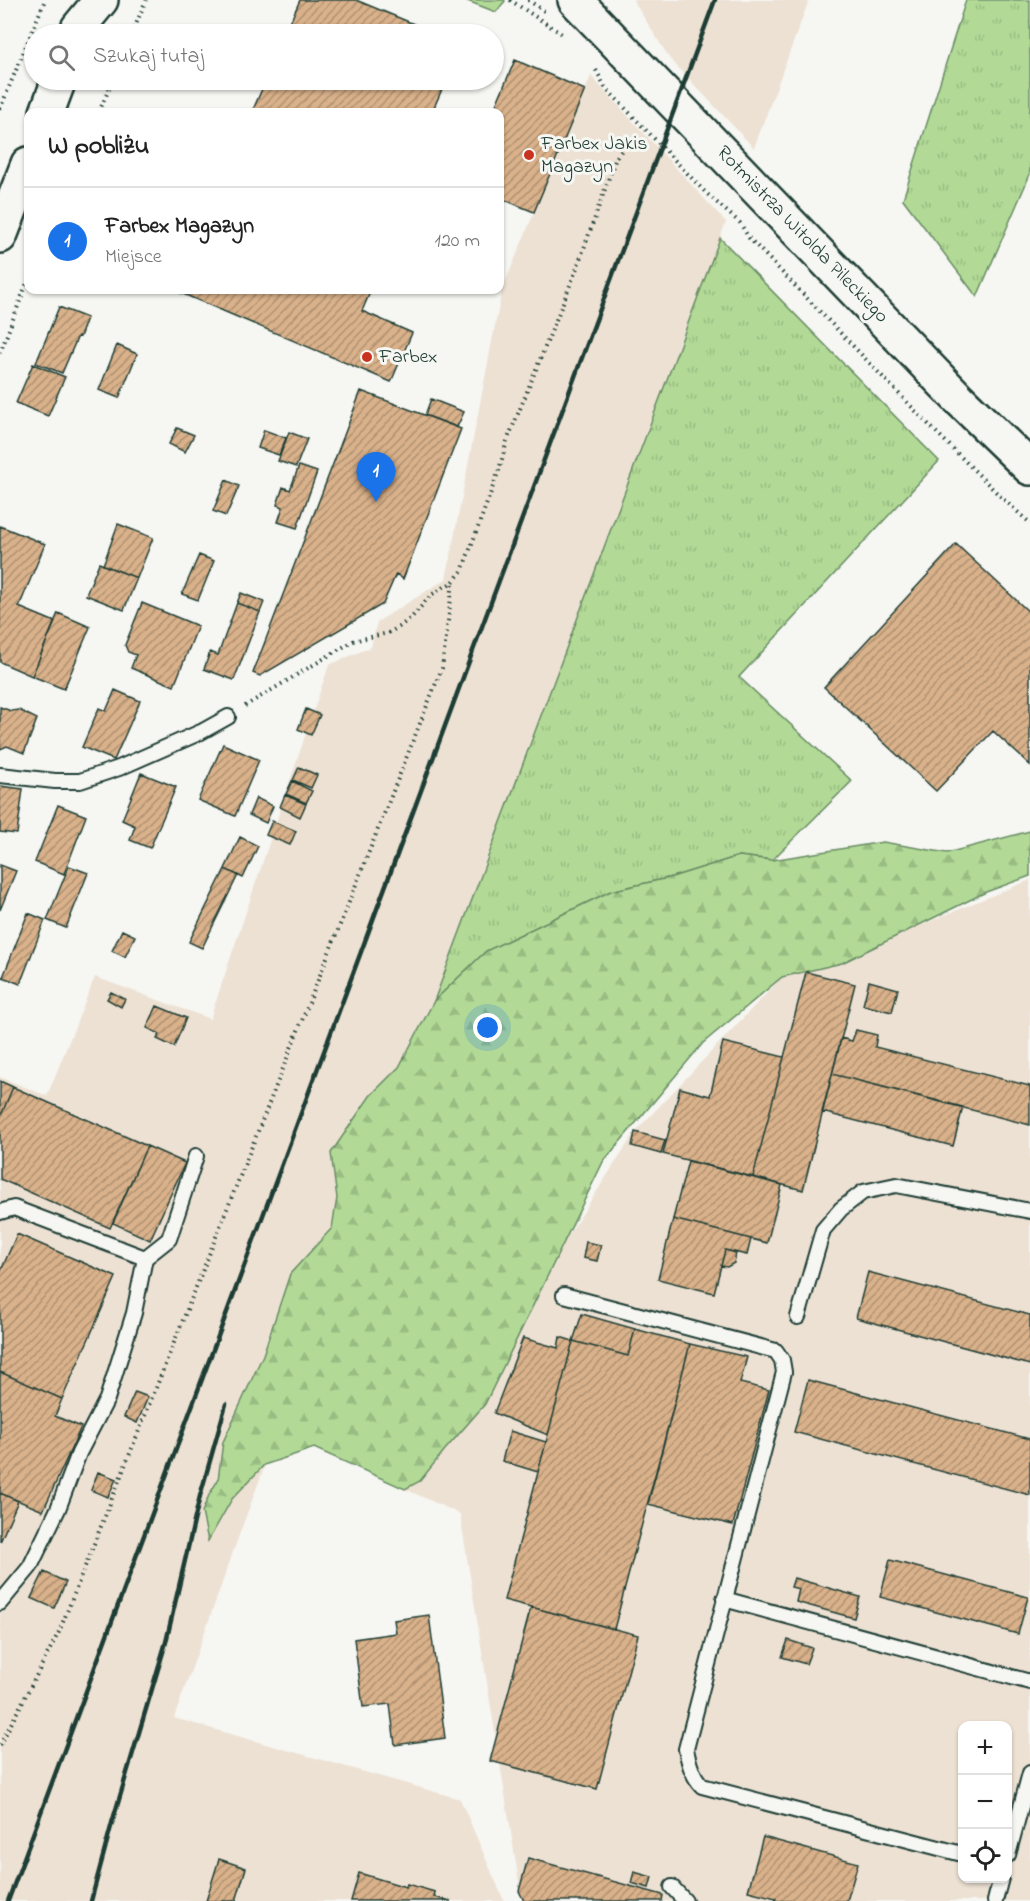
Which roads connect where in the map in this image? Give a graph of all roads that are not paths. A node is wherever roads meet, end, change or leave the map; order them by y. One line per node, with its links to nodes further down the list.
1 (101, 0): 3 (street)
2 (575, 0): 8 (street, Rotmistrza Witolda Pileckiego)
3 (78, 21)
4 (55, 90): 5 (street)
5 (48, 108)
6 (24, 174): 7 (street)
7 (0, 236)
8 (1030, 468)
9 (228, 717): 10 (lane)
10 (0, 775)
11 (196, 1156): 14 (lane)
12 (1030, 1211): 16 (lane)
13 (0, 1212): 14 (lane)
14 (145, 1258): 18 (lane)
15 (564, 1295): 17 (lane)
16 (798, 1317)
17 (724, 1599): 19 (lane); 22 (lane)
18 (0, 1603)
19 (1030, 1682)
20 (1030, 1773): 21 (lane)
21 (1012, 1840)
22 (958, 1853)
23 (1000, 1883): 26 (lane)
24 (672, 1887): 25 (lane)
25 (685, 1901)
26 (995, 1901)

